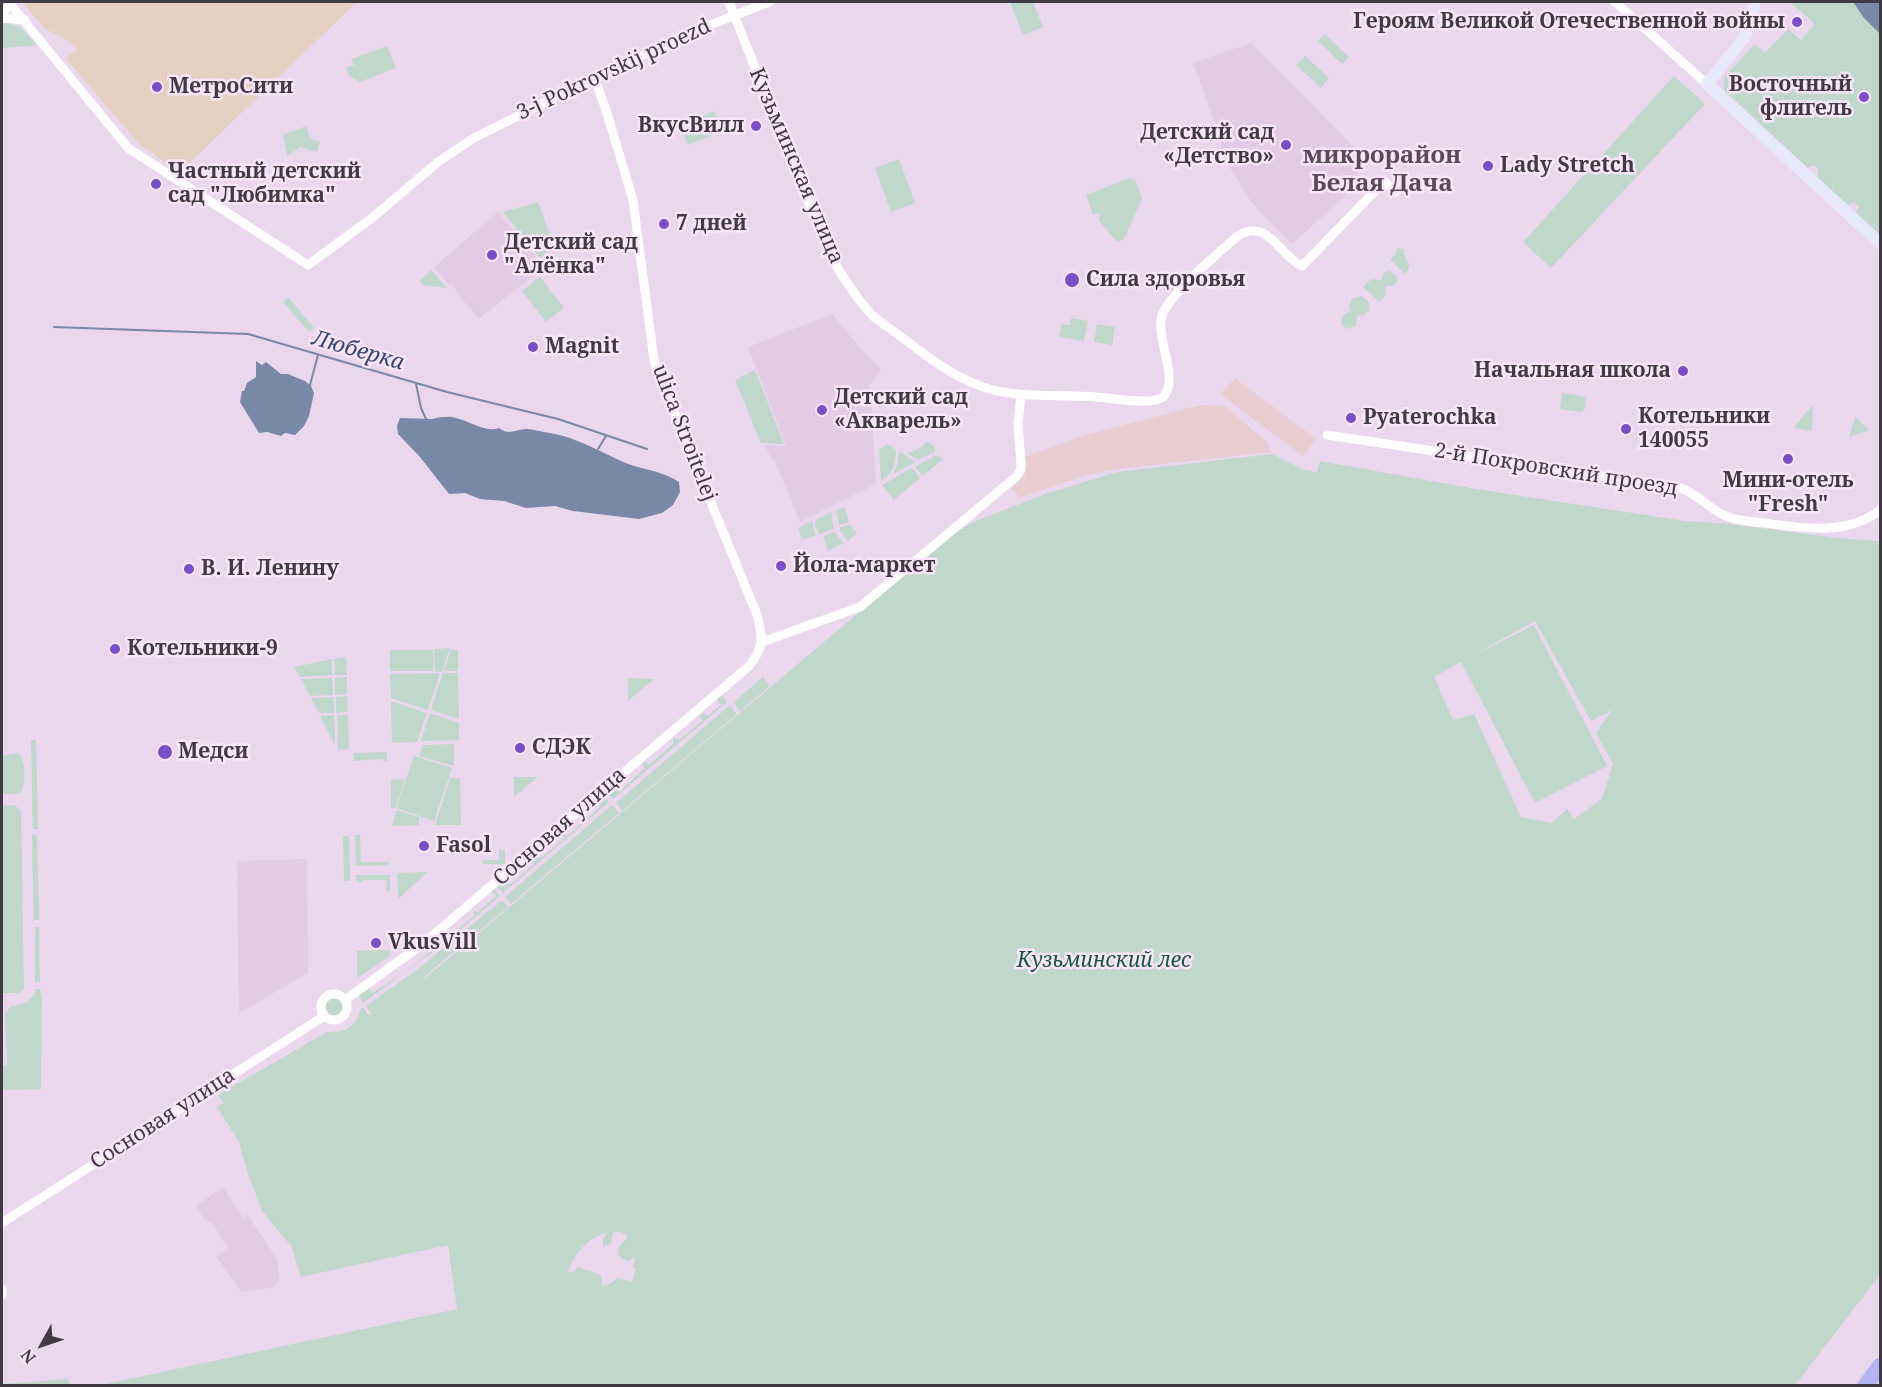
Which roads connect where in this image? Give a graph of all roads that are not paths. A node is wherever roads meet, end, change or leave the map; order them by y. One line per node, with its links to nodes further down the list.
1 (729, 2): 6 (street, Кузьминская улица)
2 (769, 2): 6 (street, 3-j Pokrovskij proezd)
3 (1615, 2): 10 (street)
4 (1755, 2): 10 (street)
5 (2, 13): 8 (street)
6 (735, 15): 9 (street, 3-j Pokrovskij proezd); 13 (street, Кузьминская улица)
7 (2, 18): 8 (street)
8 (25, 20): 9 (street, 3-j Pokrovskij proezd)
9 (595, 79): 16 (street, ulica Stroitelej)
10 (1707, 84): 12 (street)
11 (1411, 181): 13 (street, Кузьминская улица)
12 (1881, 243)
13 (1021, 394): 16 (street)
14 (1327, 435): 15 (street, 2-й Покровский проезд)
15 (1881, 510)
16 (762, 642): 17 (street, Сосновая улица)
17 (345, 1000): 18 (street, Сосновая улица); 18 (street, Сосновая улица)
18 (324, 1016): 19 (street, Сосновая улица)
19 (2, 1223)
20 (2, 1289): 21 (street)
21 (2, 1295)
22 (1881, 1366): 23 (highway)
23 (1865, 1386)

